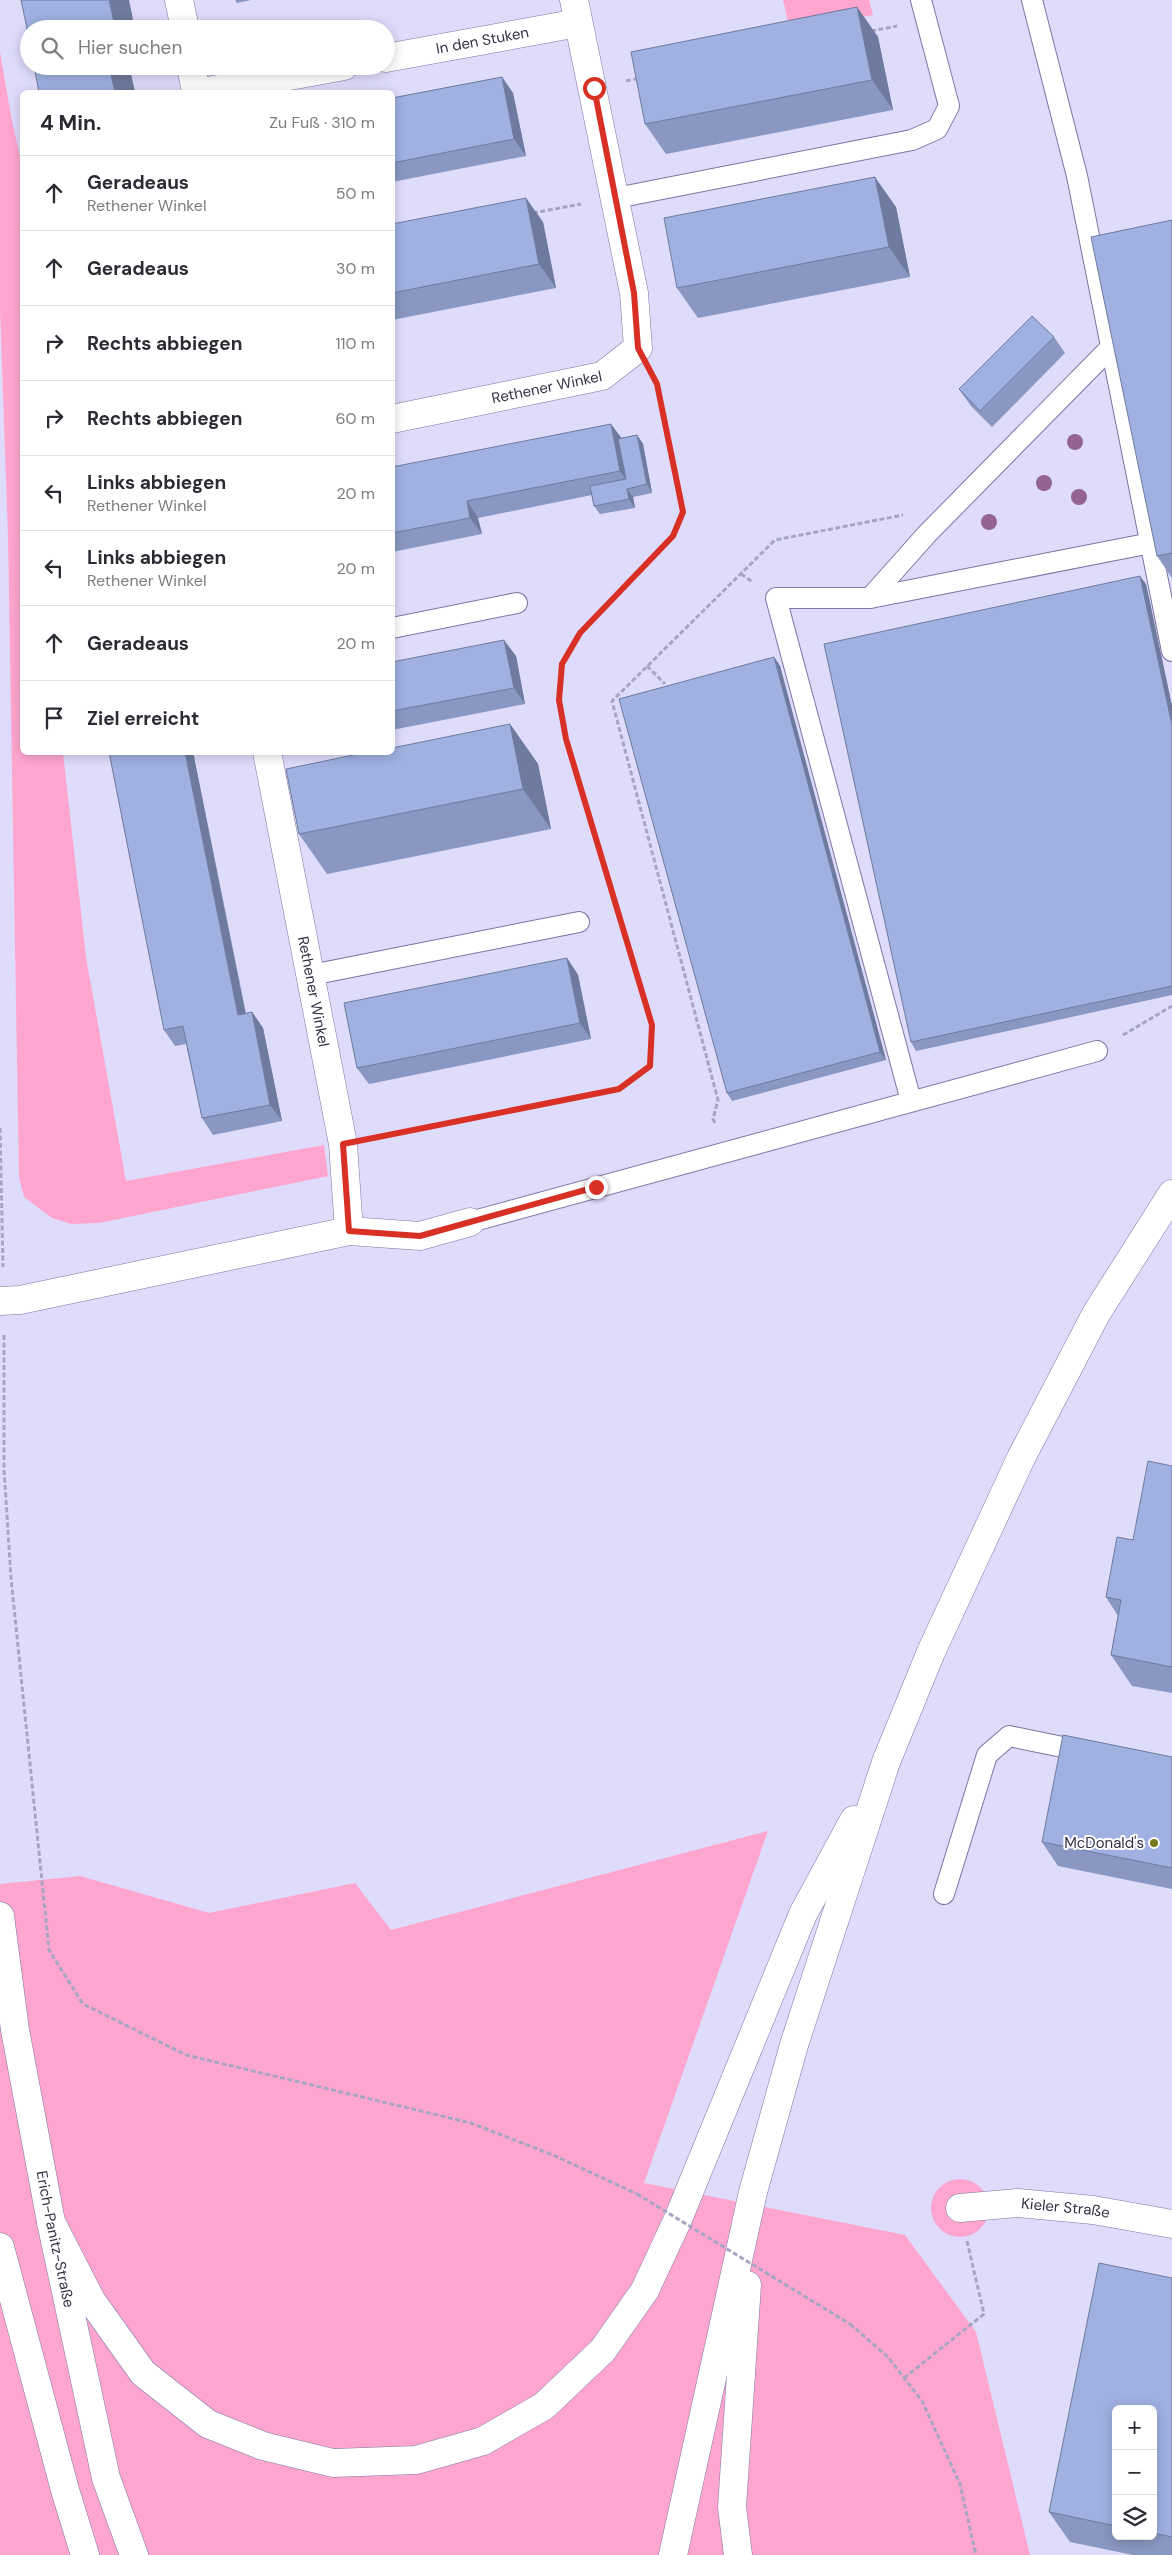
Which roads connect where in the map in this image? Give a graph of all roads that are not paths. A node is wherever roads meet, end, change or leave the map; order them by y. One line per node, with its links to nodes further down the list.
1 (179, 0): 5 (main road)
2 (921, 0): 11 (lane)
3 (1032, 0): 12 (lane)
4 (576, 11): 6 (main road, In den Stuken); 11 (main road)
5 (182, 20)
6 (395, 56)
7 (193, 75): 9 (main road)
8 (295, 75): 10 (main road)
9 (196, 90)
10 (213, 90)
11 (616, 198): 13 (main road, Rethener Winkel)
12 (1113, 345): 14 (lane); 15 (lane)
13 (395, 418)
14 (1151, 544): 15 (lane); 18 (lane)
15 (870, 598): 23 (lane)
16 (517, 603): 17 (lane)
17 (395, 627)
18 (1172, 651)
19 (268, 755): 21 (main road, Rethener Winkel)
20 (580, 922): 21 (lane)
21 (311, 975): 26 (main road, Rethener Winkel)
22 (1097, 1051): 23 (lane)
23 (911, 1101): 25 (lane)
24 (1172, 1194): 29 (main road)
25 (470, 1222): 26 (main road)
26 (349, 1231): 27 (main road)
27 (2, 1301)
28 (1105, 1755): 30 (lane)
29 (886, 1762): 32 (main road); 34 (main road)
30 (944, 1894)
31 (0, 1916): 34 (main road, Erich-Panitz-Straße)
32 (753, 2192): 39 (main road); 40 (main road)
33 (960, 2208): 35 (main road, Kieler Straße)
34 (51, 2222): 38 (main road, Erich-Panitz-Straße)
35 (1172, 2224)
36 (0, 2247): 37 (main road)
37 (85, 2555)
38 (134, 2555)
39 (673, 2555)
40 (738, 2555)

